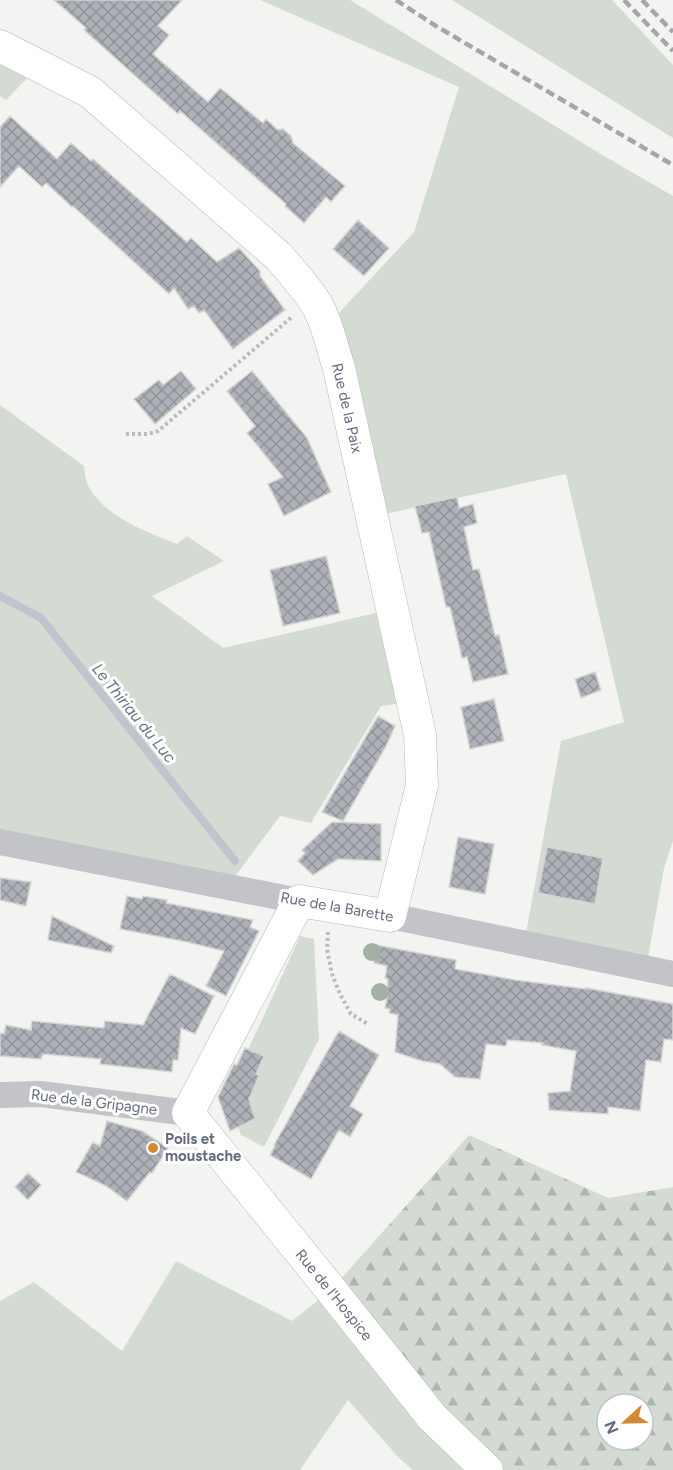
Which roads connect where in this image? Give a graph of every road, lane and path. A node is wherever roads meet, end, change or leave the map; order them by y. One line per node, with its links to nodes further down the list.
1 (0, 46): 2 (main road, Rue de la Paix)
2 (313, 299): 3 (path); 7 (main road, Rue de la Paix)
3 (126, 435)
4 (0, 842): 5 (street, Rue de la Barette)
5 (299, 901): 6 (main road, Rue de la Barette); 11 (main road)
6 (330, 906): 7 (main road, Rue de la Barette); 9 (path)
7 (390, 916): 8 (street, Rue de la Barette)
8 (673, 974)
9 (368, 1024)
10 (0, 1095): 11 (street, Rue de la Gripagne)
11 (188, 1113): 12 (main road, Rue de l'Hospice)
12 (487, 1470)

